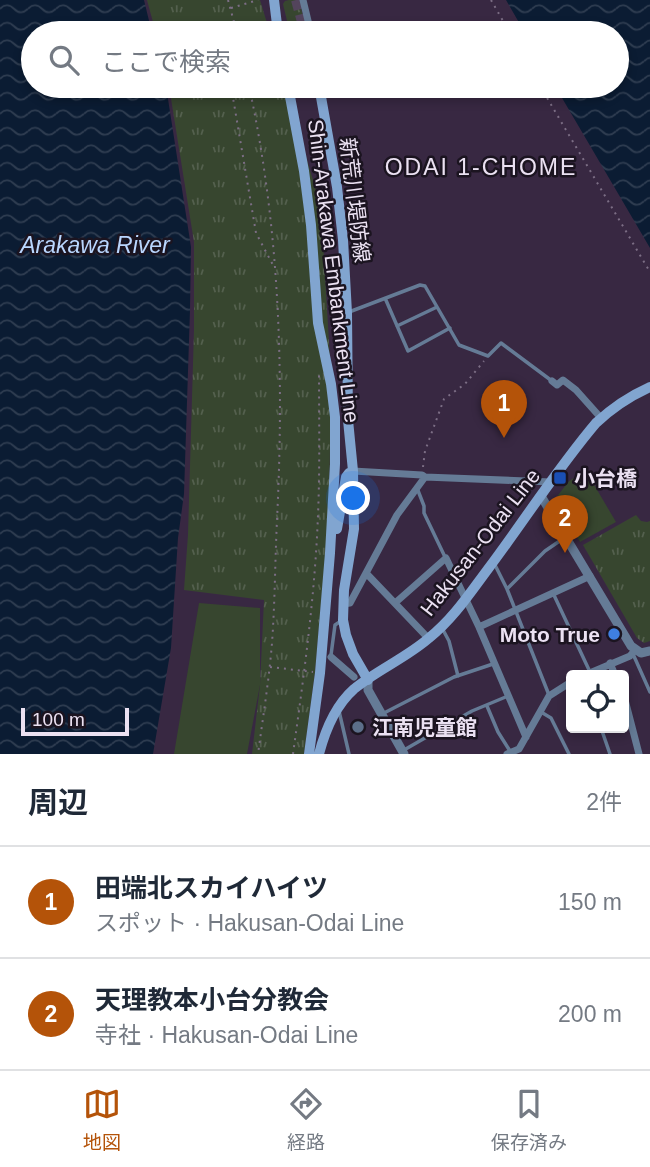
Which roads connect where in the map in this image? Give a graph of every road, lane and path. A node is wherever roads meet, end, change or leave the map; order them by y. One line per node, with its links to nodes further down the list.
1 (228, 0): 6 (path)
2 (258, 0): 6 (path)
3 (274, 0): 8 (main road)
4 (303, 0): 9 (street)
5 (491, 0): 10 (path)
6 (230, 8): 7 (path)
7 (233, 21)
8 (277, 21)
9 (308, 21)
10 (503, 21)
11 (233, 98): 16 (path)
12 (251, 98): 16 (path)
13 (290, 98): 34 (main road, Shin-Arakawa Embankment Line)
14 (321, 98): 20 (main road, 新荒川堤防線)
15 (547, 98): 17 (path)
16 (276, 270): 55 (path)
17 (650, 272)
18 (385, 298): 19 (lane); 20 (lane); 21 (lane)
19 (437, 307): 21 (lane); 22 (lane)
20 (347, 313): 28 (main road, 新荒川堤防線)
21 (397, 326): 22 (lane)
22 (450, 328): 23 (lane)
23 (488, 356): 25 (lane); 29 (path)
24 (319, 368): 60 (path)
25 (552, 381): 27 (street)
26 (650, 387): 27 (main road, Hakusan-Odai Line)
27 (601, 418): 30 (main road, Hakusan-Odai Line)
28 (353, 471): 29 (street); 34 (main road); 43 (main road, 新荒川堤防線)
29 (424, 476): 30 (street); 31 (street)
30 (551, 482): 32 (main road, Hakusan-Odai Line)
31 (417, 488): 35 (lane); 37 (street)
32 (541, 496): 33 (street); 36 (main road, Hakusan-Odai Line)
33 (566, 537): 38 (street); 39 (lane)
34 (330, 553): 61 (main road, Shin-Arakawa Embankment Line)
35 (446, 558): 41 (street); 42 (street)
36 (494, 562): 39 (lane); 41 (main road, Hakusan-Odai Line)
37 (366, 573): 42 (street); 43 (street)
38 (590, 576): 40 (street); 50 (street)
39 (507, 589): 44 (lane)
40 (553, 593): 44 (street); 57 (lane)
41 (466, 599): 46 (main road, Hakusan-Odai Line); 47 (street)
42 (395, 603): 48 (street)
43 (343, 604): 45 (main road, 新荒川堤防線)
44 (516, 610): 47 (street); 68 (lane)
45 (343, 620): 51 (lane); 52 (main road, 新荒川堤防線)
46 (441, 627): 48 (main road, Hakusan-Odai Line); 62 (lane)
47 (479, 627): 54 (street)
48 (429, 639): 64 (main road, Hakusan-Odai Line)
49 (650, 651): 50 (street)
50 (634, 652): 53 (street); 66 (lane)
51 (331, 657): 56 (street)
52 (358, 663): 56 (street); 64 (main road, 新荒川堤防線)
53 (610, 663): 58 (street); 59 (street)
54 (494, 664): 62 (lane); 67 (street)
55 (269, 667): 60 (path); 79 (path)
56 (346, 669): 63 (street)
57 (585, 670)
58 (595, 670)
59 (613, 670)
60 (304, 671): 61 (path); 80 (path)
61 (320, 673): 81 (main road, Shin-Arakawa Embankment Line)
62 (458, 676): 72 (lane)
63 (354, 677)
64 (368, 680): 70 (main road, Hakusan-Odai Line); 72 (street)
65 (566, 685): 68 (street)
66 (650, 692)
67 (508, 696): 69 (lane); 75 (street)
68 (549, 696): 71 (street)
69 (486, 706): 77 (lane); 78 (lane)
70 (338, 709): 82 (main road, Hakusan-Odai Line); 83 (lane)
71 (541, 712): 75 (street); 84 (lane)
72 (382, 714): 77 (street)
73 (629, 715): 86 (street)
74 (603, 733): 85 (lane)
75 (526, 737): 76 (street)
76 (519, 751): 78 (street)
77 (403, 752)
78 (509, 753)
79 (258, 754)
80 (293, 754)
81 (309, 754)
82 (319, 754)
83 (349, 754)
84 (569, 754)
85 (610, 754)
86 (639, 754)

